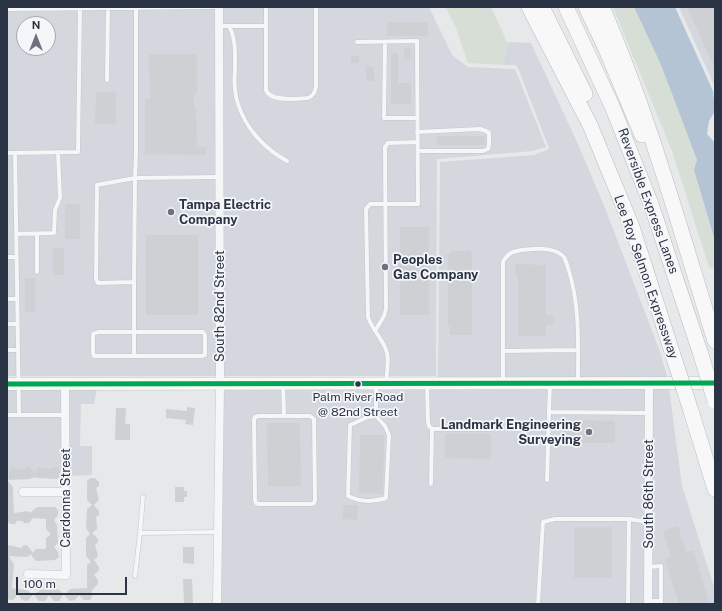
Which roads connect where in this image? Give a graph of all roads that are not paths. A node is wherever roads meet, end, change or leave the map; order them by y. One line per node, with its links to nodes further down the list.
1 (214, 7): 12 (lane)
2 (219, 7): 14 (street, South 82nd Street)
3 (266, 7): 16 (lane)
4 (316, 7): 16 (lane)
5 (529, 7): 32 (highway, Lee Roy Selmon Expressway)
6 (542, 7): 32 (highway)
7 (566, 7): 62 (highway, Reversible Express Lanes, bridge)
8 (586, 7): 28 (highway)
9 (602, 7): 28 (highway)
10 (80, 8): 11 (lane); 13 (lane); 25 (lane)
11 (108, 8): 12 (lane); 19 (lane)
12 (136, 8): 30 (lane)
13 (7, 9)
14 (219, 26): 15 (lane); 29 (street, South 82nd Street)
15 (229, 26): 16 (lane); 27 (lane)
16 (266, 26)
17 (357, 42): 18 (lane)
18 (385, 42): 20 (lane); 20 (lane)
19 (107, 80)
20 (417, 118): 21 (lane)
21 (417, 132): 22 (lane); 23 (lane)
22 (418, 142): 23 (lane); 31 (lane)
23 (418, 150): 31 (lane)
24 (7, 152): 26 (lane)
25 (58, 152): 26 (lane); 34 (lane)
26 (15, 153): 33 (lane)
27 (287, 161)
28 (661, 167): 45 (highway)
29 (219, 177): 30 (lane); 54 (street, South 82nd Street)
30 (135, 178): 38 (lane); 38 (lane)
31 (386, 204): 43 (lane); 43 (lane)
32 (632, 227): 74 (highway, Lee Roy Selmon Expressway, bridge)
33 (16, 234): 34 (lane); 35 (lane)
34 (37, 234): 37 (lane)
35 (16, 256): 36 (lane); 40 (lane)
36 (7, 257)
37 (37, 272)
38 (134, 282): 44 (lane)
39 (7, 299): 40 (lane)
40 (16, 299): 42 (lane)
41 (7, 324): 42 (lane)
42 (17, 324): 47 (lane)
43 (375, 331): 56 (lane)
44 (134, 332): 50 (lane); 50 (lane); 50 (lane)
45 (715, 341)
46 (7, 350): 47 (lane)
47 (17, 350): 52 (lane)
48 (578, 350): 49 (lane); 49 (lane); 60 (lane)
49 (503, 351): 58 (lane)
50 (134, 356)
51 (715, 383): 61 (street)
52 (13, 384): 53 (street); 66 (lane)
53 (66, 384): 54 (street); 67 (street, Cardonna Street)
54 (220, 384): 55 (street); 80 (street, South 82nd Street)
55 (283, 384): 56 (street); 68 (lane)
56 (381, 384): 57 (street); 69 (lane)
57 (427, 384): 58 (street); 70 (lane)
58 (503, 384): 59 (street)
59 (550, 384): 60 (street); 63 (lane)
60 (578, 384): 61 (street)
61 (649, 384): 64 (street, South 86th Street)
62 (715, 401)
63 (550, 412): 64 (lane); 72 (lane)
64 (649, 413): 79 (street, South 86th Street)
65 (7, 415): 66 (lane)
66 (19, 415): 67 (lane)
67 (66, 415): 76 (street, Cardonna Street)
68 (284, 416): 68 (lane)
69 (376, 416): 69 (lane)
70 (432, 429): 71 (lane); 73 (lane)
71 (492, 429)
72 (547, 480)
73 (431, 484)
74 (715, 489)
75 (23, 492): 76 (street)
76 (66, 492): 83 (street, Cardonna Street)
77 (143, 497): 81 (lane)
78 (629, 519): 79 (lane); 88 (lane); 89 (lane)
79 (648, 522): 82 (street, South 86th Street)
80 (218, 532): 81 (lane); 87 (street, South 82nd Street)
81 (140, 533): 84 (lane)
82 (648, 566): 85 (street, South 86th Street); 86 (lane)
83 (28, 574)
84 (135, 576)
85 (648, 602): 86 (lane)
86 (661, 602)
87 (217, 604)
88 (538, 604)
89 (628, 604)

